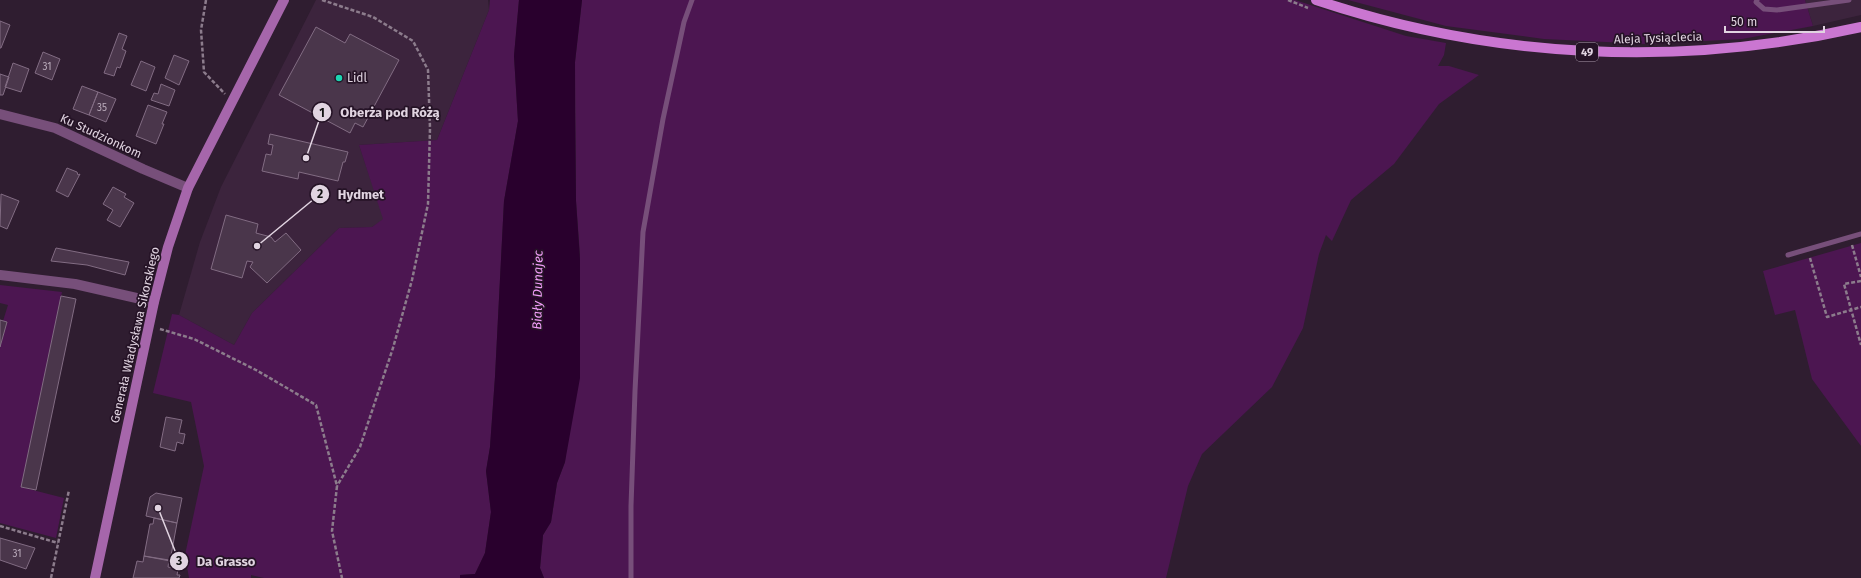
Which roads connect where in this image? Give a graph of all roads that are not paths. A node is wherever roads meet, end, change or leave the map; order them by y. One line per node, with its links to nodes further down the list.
1 (284, 0): 8 (street, Generała Władysława Sikorskiego)
2 (692, 0): 14 (lane)
3 (1316, 0): 6 (main road, Aleja Tysiąclecia / 49)
4 (1757, 0): 5 (lane)
5 (1849, 0)
6 (1861, 27)
7 (0, 114): 8 (street, Ku Studzionkom)
8 (188, 188): 12 (street, Generała Władysława Sikorskiego)
9 (1861, 234): 10 (lane)
10 (1788, 255)
11 (0, 275): 12 (street)
12 (154, 302): 13 (street, Generała Władysława Sikorskiego)
13 (95, 578)
14 (631, 578)

